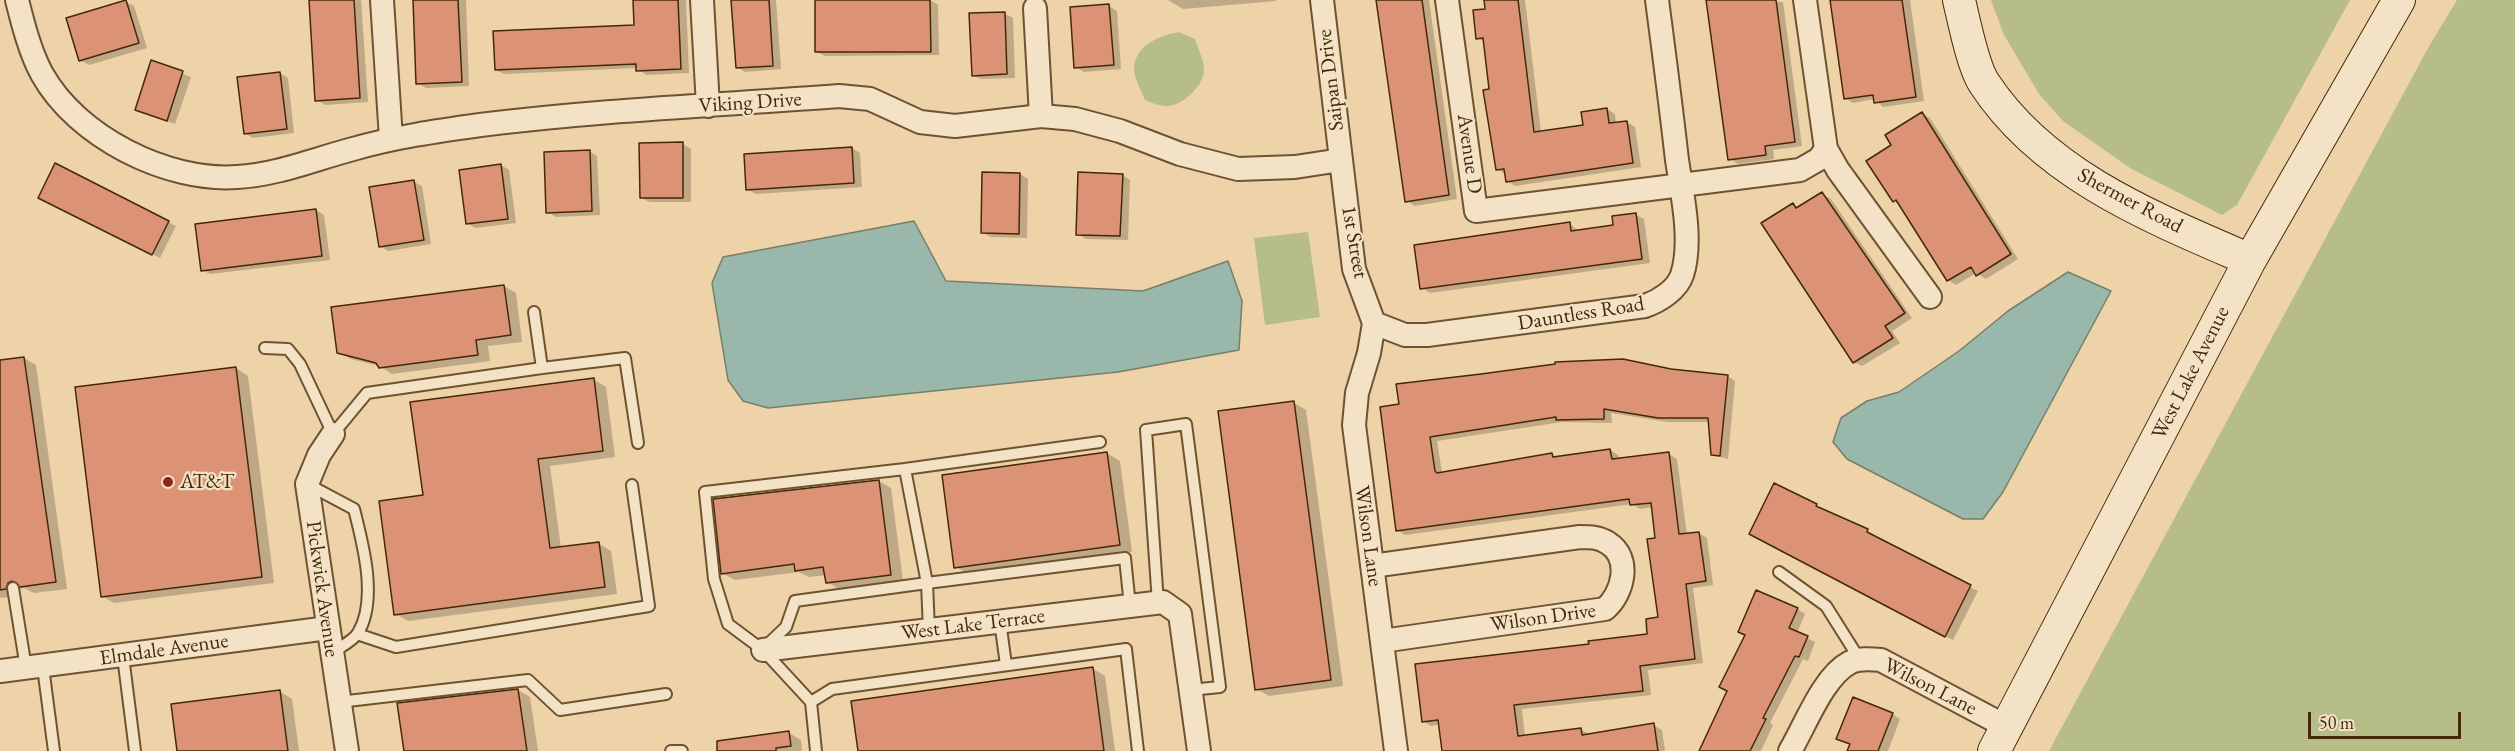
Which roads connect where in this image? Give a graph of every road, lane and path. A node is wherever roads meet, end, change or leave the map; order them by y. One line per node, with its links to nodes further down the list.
1 (17, 0): 13 (street, Viking Drive)
2 (382, 0): 13 (street)
3 (702, 0): 11 (street)
4 (1322, 0): 15 (street, Saipan Drive)
5 (1448, 0): 16 (street, Avenue D)
6 (1657, 0): 16 (street, Dauntless Road)
7 (1805, 0): 14 (street)
8 (1959, 0): 17 (street, Shermer Road)
9 (2399, 0): 17 (street, West Lake Avenue)
10 (1035, 8): 12 (street)
11 (708, 106): 12 (street, Viking Drive); 13 (street, Viking Drive)
12 (1041, 116): 15 (street, Viking Drive)
13 (391, 139)
14 (1826, 149): 16 (street); 18 (street)
15 (1341, 160): 20 (street, 1st Street)
16 (1681, 185): 20 (street, Dauntless Road)
17 (2250, 260): 51 (street, West Lake Avenue)
18 (1930, 297)
19 (534, 312): 22 (lane)
20 (1374, 323): 29 (street, Wilson Lane)
21 (265, 348): 23 (lane)
22 (542, 368): 23 (lane); 25 (lane)
23 (333, 434): 27 (street)
24 (1101, 442): 26 (lane)
25 (638, 443)
26 (905, 469): 31 (lane); 40 (lane)
27 (307, 484): 36 (street, Pickwick Avenue); 38 (lane)
28 (632, 485): 38 (lane)
29 (1372, 567): 39 (street, Wilson Lane); 39 (street, Wilson Drive)
30 (1779, 572): 43 (lane)
31 (927, 583): 34 (lane); 37 (lane); 40 (lane)
32 (13, 588): 45 (lane)
33 (1158, 603): 34 (street, West Lake Terrace); 47 (street); 47 (lane)
34 (1130, 606): 35 (street, West Lake Terrace)
35 (1000, 621): 37 (street, West Lake Terrace); 44 (lane)
36 (328, 628): 41 (street, Pickwick Avenue); 42 (street, Elmdale Avenue)
37 (929, 630): 40 (street, West Lake Terrace)
38 (357, 634): 41 (lane)
39 (1382, 641): 60 (street, Wilson Lane)
40 (763, 650): 50 (lane)
41 (332, 653): 49 (street, Pickwick Avenue)
42 (123, 656): 45 (street, Elmdale Avenue); 53 (lane)
43 (1860, 660): 51 (street, Wilson Lane); 61 (street, Wilson Lane)
44 (1006, 665): 50 (lane); 58 (lane)
45 (34, 667): 46 (street, Elmdale Avenue); 52 (lane)
46 (0, 671)
47 (1190, 690): 59 (street)
48 (666, 694): 49 (lane)
49 (339, 702): 54 (street, Pickwick Avenue)
50 (811, 702): 57 (lane)
51 (2001, 739)
52 (54, 751)
53 (135, 751)
54 (346, 751)
55 (671, 751): 56 (lane)
56 (682, 751)
57 (816, 751)
58 (1138, 751)
59 (1199, 751)
60 (1396, 751)
61 (1790, 751)

